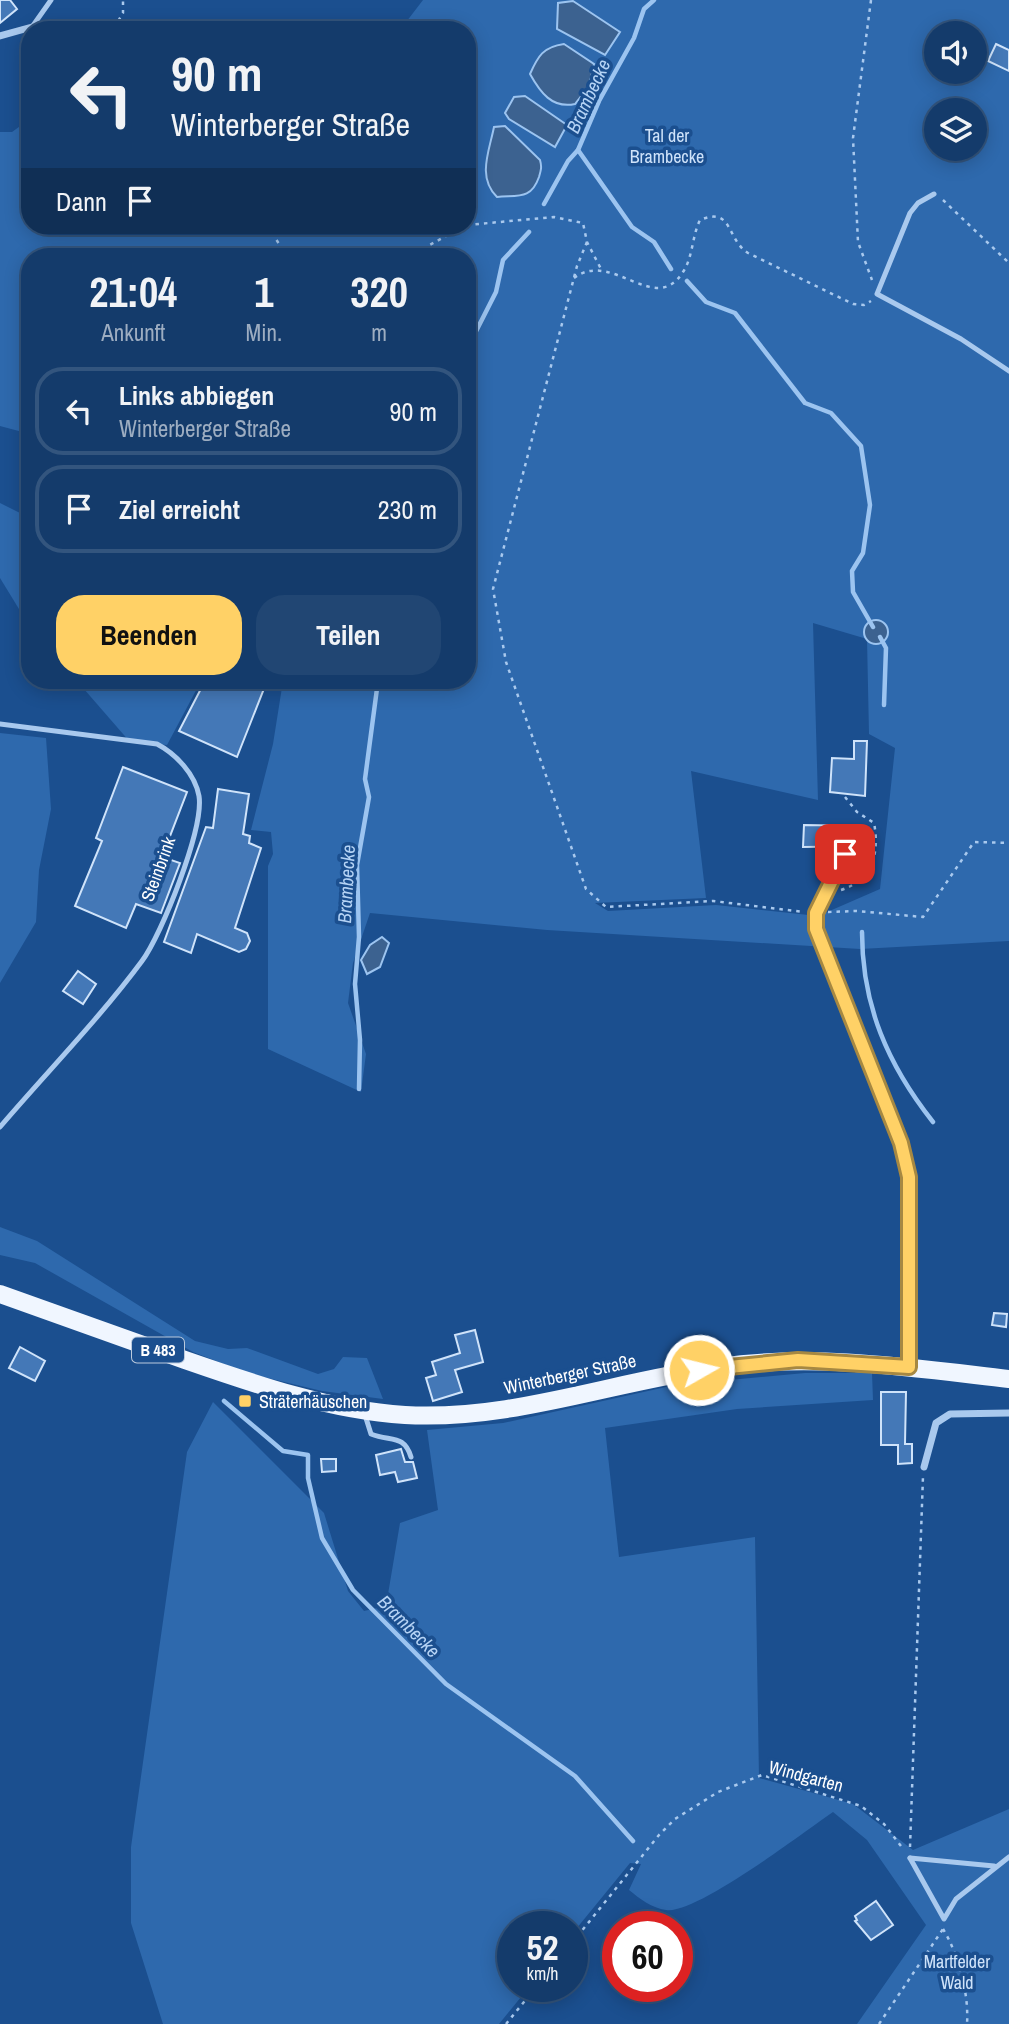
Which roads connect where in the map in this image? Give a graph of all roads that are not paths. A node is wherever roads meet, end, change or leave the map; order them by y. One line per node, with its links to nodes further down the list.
1 (51, 0): 2 (lane)
2 (36, 21)
3 (21, 30): 4 (street)
4 (0, 36)
5 (934, 194): 6 (lane)
6 (1009, 372)
7 (0, 724): 9 (lane, Steinbrink)
8 (845, 854): 11 (street)
9 (0, 1127)
10 (0, 1294): 13 (main road, Winterberger Straße / B 483)
11 (909, 1367): 12 (main road, Winterberger Straße / B 483); 13 (main road, Winterberger Straße / B 483)
12 (1009, 1379)
13 (364, 1412): 15 (lane)
14 (1009, 1413): 16 (street)
15 (411, 1457)
16 (924, 1467)
17 (1009, 1857): 18 (lane)
18 (994, 1866): 18 (lane)

